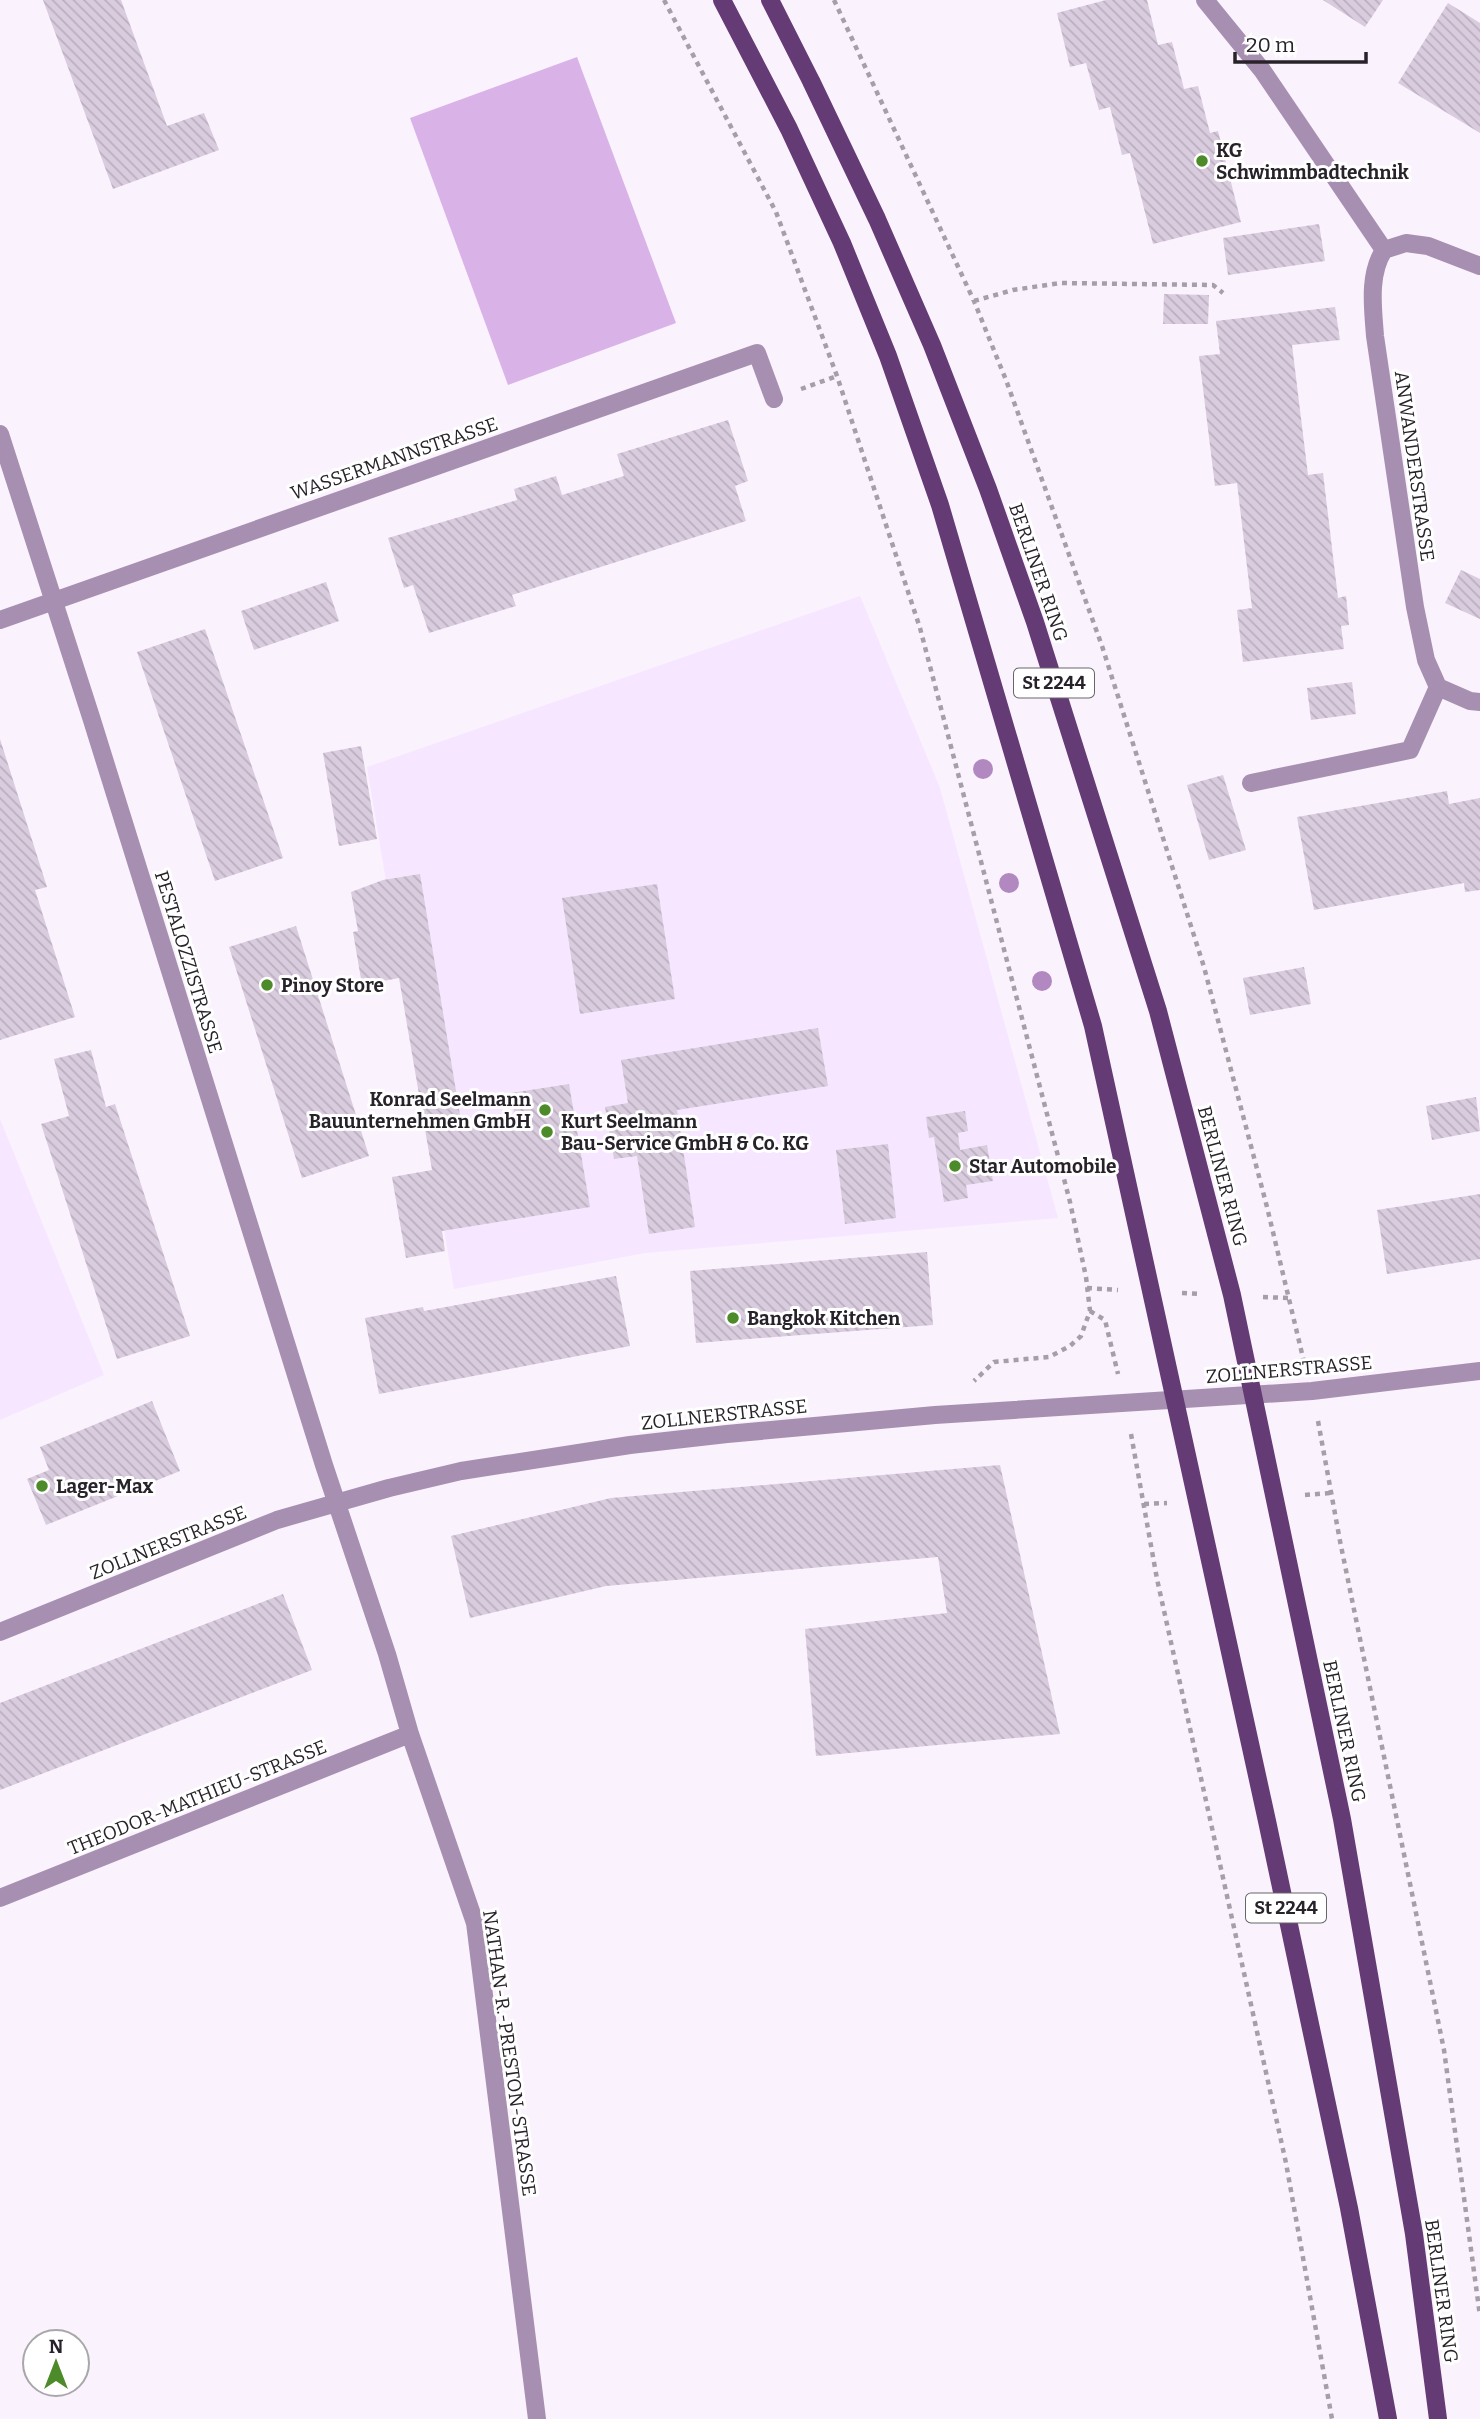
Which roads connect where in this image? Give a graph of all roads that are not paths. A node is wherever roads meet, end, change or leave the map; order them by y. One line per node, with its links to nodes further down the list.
1 (722, 0): 15 (main road, St 2244)
2 (770, 0): 14 (main road, BERLINER RING / St 2244)
3 (1205, 0): 4 (street)
4 (1384, 250): 5 (street); 10 (street, ANWANDERSTRASSE)
5 (1480, 266)
6 (774, 399): 8 (street, WASSERMANNSTRASSE)
7 (0, 435): 8 (street, PESTALOZZISTRASSE)
8 (52, 602): 9 (street, WASSERMANNSTRASSE); 16 (street, PESTALOZZISTRASSE)
9 (0, 620)
10 (1438, 687): 11 (street); 12 (street)
11 (1480, 702)
12 (1251, 783)
13 (1480, 1371): 14 (street, ZOLLNERSTRASSE)
14 (1254, 1395): 15 (street, ZOLLNERSTRASSE); 22 (main road, BERLINER RING / St 2244)
15 (1175, 1399): 16 (street, ZOLLNERSTRASSE); 21 (main road, St 2244)
16 (337, 1502): 17 (street, ZOLLNERSTRASSE); 18 (street, NATHAN-R.-PRESTON-STRASSE)
17 (0, 1632)
18 (410, 1734): 19 (street, THEODOR-MATHIEU-STRASSE); 20 (street, NATHAN-R.-PRESTON-STRASSE)
19 (0, 1898)
20 (537, 2419)
21 (1388, 2419)
22 (1438, 2419)

